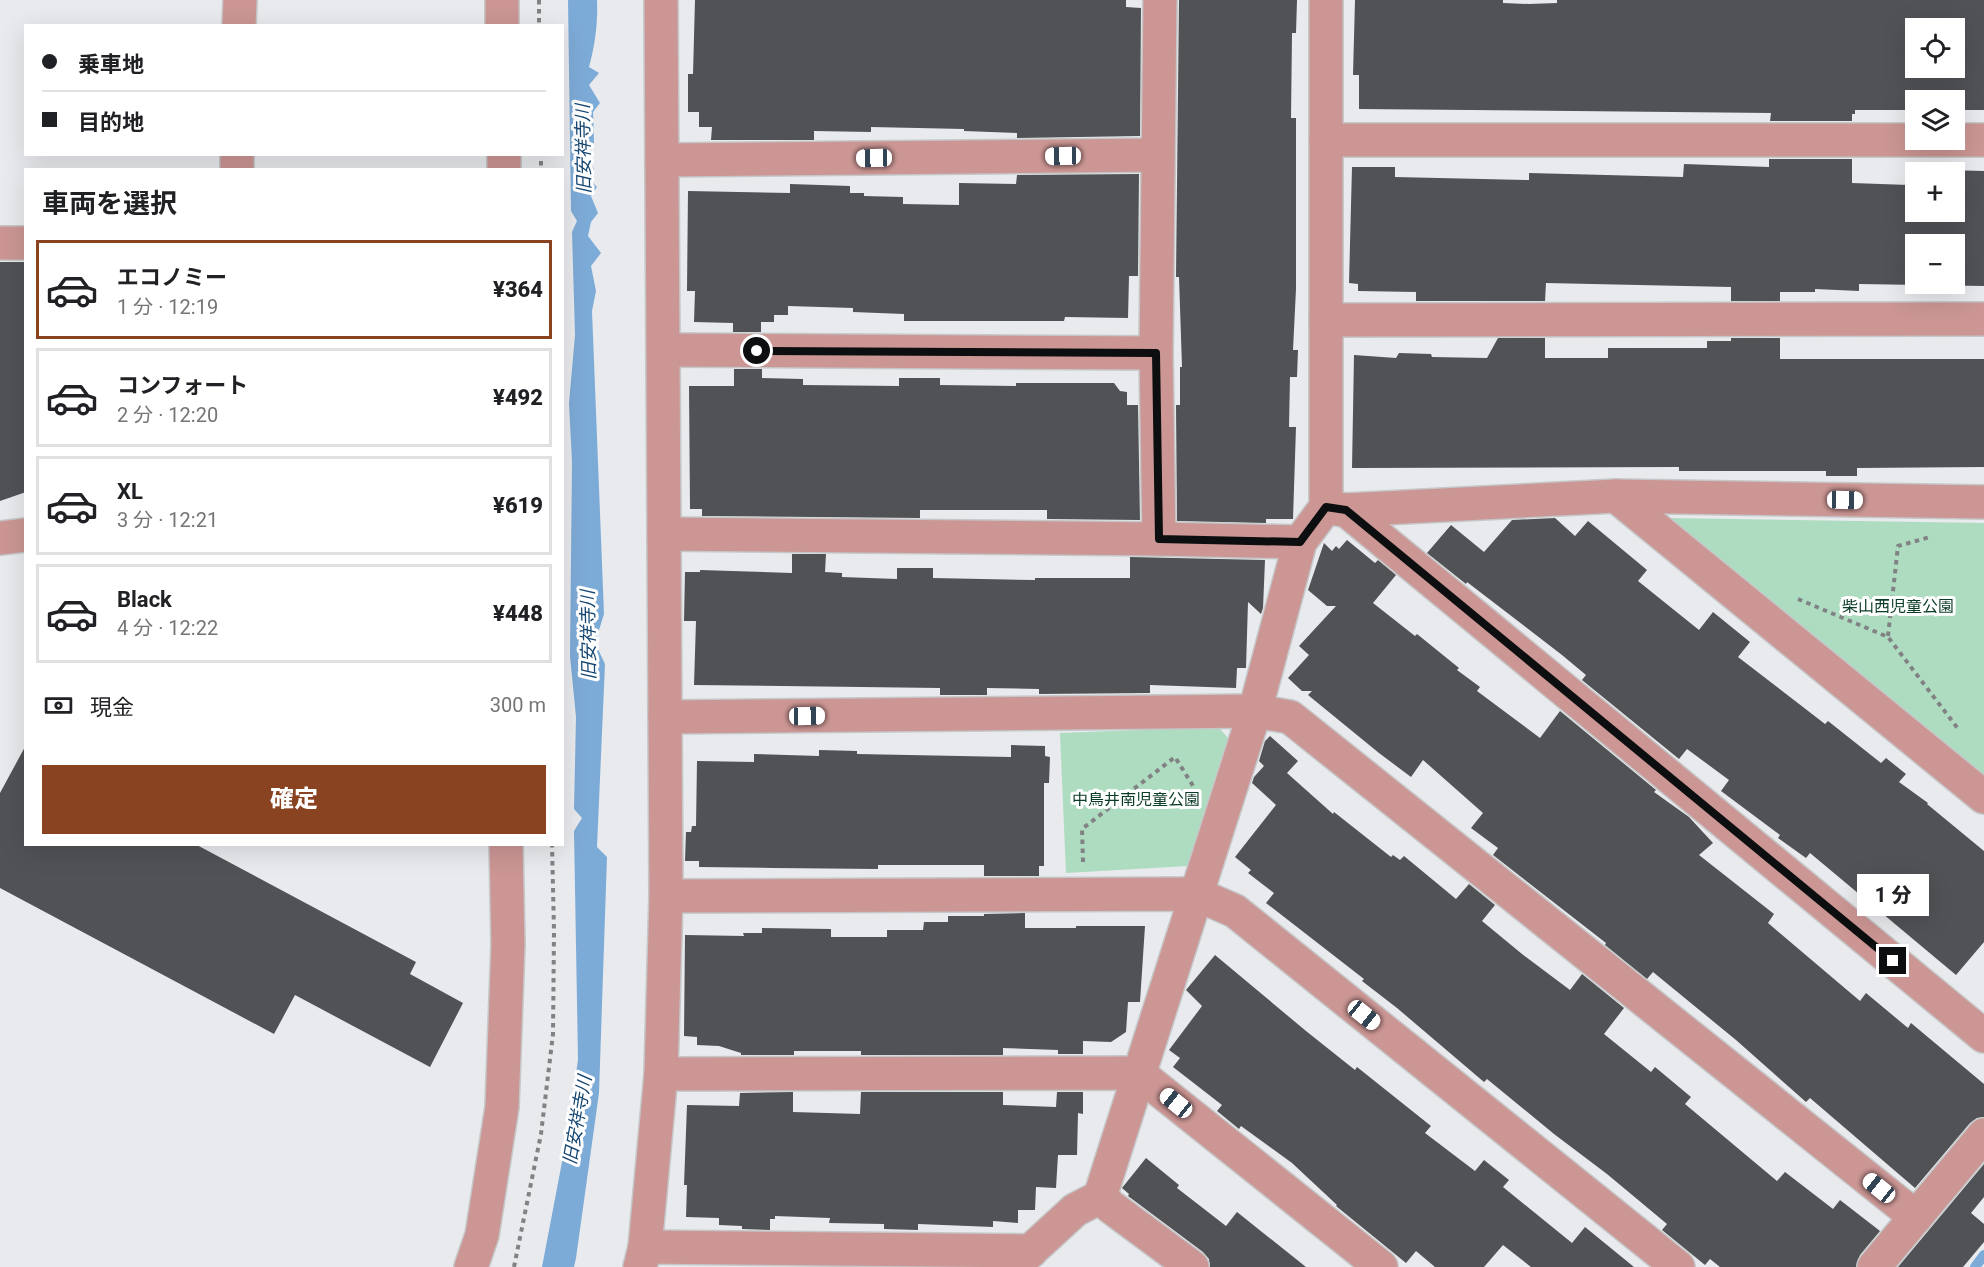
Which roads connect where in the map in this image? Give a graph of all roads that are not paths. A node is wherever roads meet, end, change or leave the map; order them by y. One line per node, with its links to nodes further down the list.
1 (240, 0): 6 (street)
2 (502, 0): 7 (street)
3 (661, 0): 11 (street)
4 (1160, 0): 10 (street)
5 (1326, 0): 8 (street)
6 (239, 24)
7 (502, 24)
8 (1326, 140): 9 (street); 15 (street)
9 (1984, 140)
10 (1158, 155): 11 (street); 17 (street)
11 (662, 160): 16 (street)
12 (0, 243): 13 (street)
13 (24, 243)
14 (1984, 319): 15 (street)
15 (1326, 320): 20 (street)
16 (664, 350): 17 (street); 21 (street)
17 (1156, 353): 24 (street)
18 (1616, 496): 19 (street); 20 (street); 28 (street)
19 (1984, 501)
20 (1336, 508): 25 (street); 32 (street)
21 (664, 534): 24 (street); 27 (street)
22 (24, 535): 23 (street)
23 (0, 538)
24 (1159, 539): 25 (street)
25 (1300, 542): 26 (street)
26 (1255, 711): 27 (street); 30 (street); 37 (street)
27 (665, 717): 31 (street)
28 (1984, 797)
29 (506, 846): 40 (street)
30 (1196, 894): 31 (street); 33 (street); 43 (street)
31 (666, 896): 34 (street)
32 (1984, 1036)
33 (1138, 1073): 34 (street); 36 (street); 42 (street)
34 (661, 1074): 38 (street)
35 (1984, 1135): 37 (street)
36 (1100, 1197): 39 (street); 41 (street)
37 (1916, 1217): 44 (street)
38 (643, 1257): 39 (street)
39 (1022, 1259)
40 (471, 1267)
41 (1192, 1267)
42 (1381, 1267)
43 (1678, 1267)
44 (1874, 1267)

